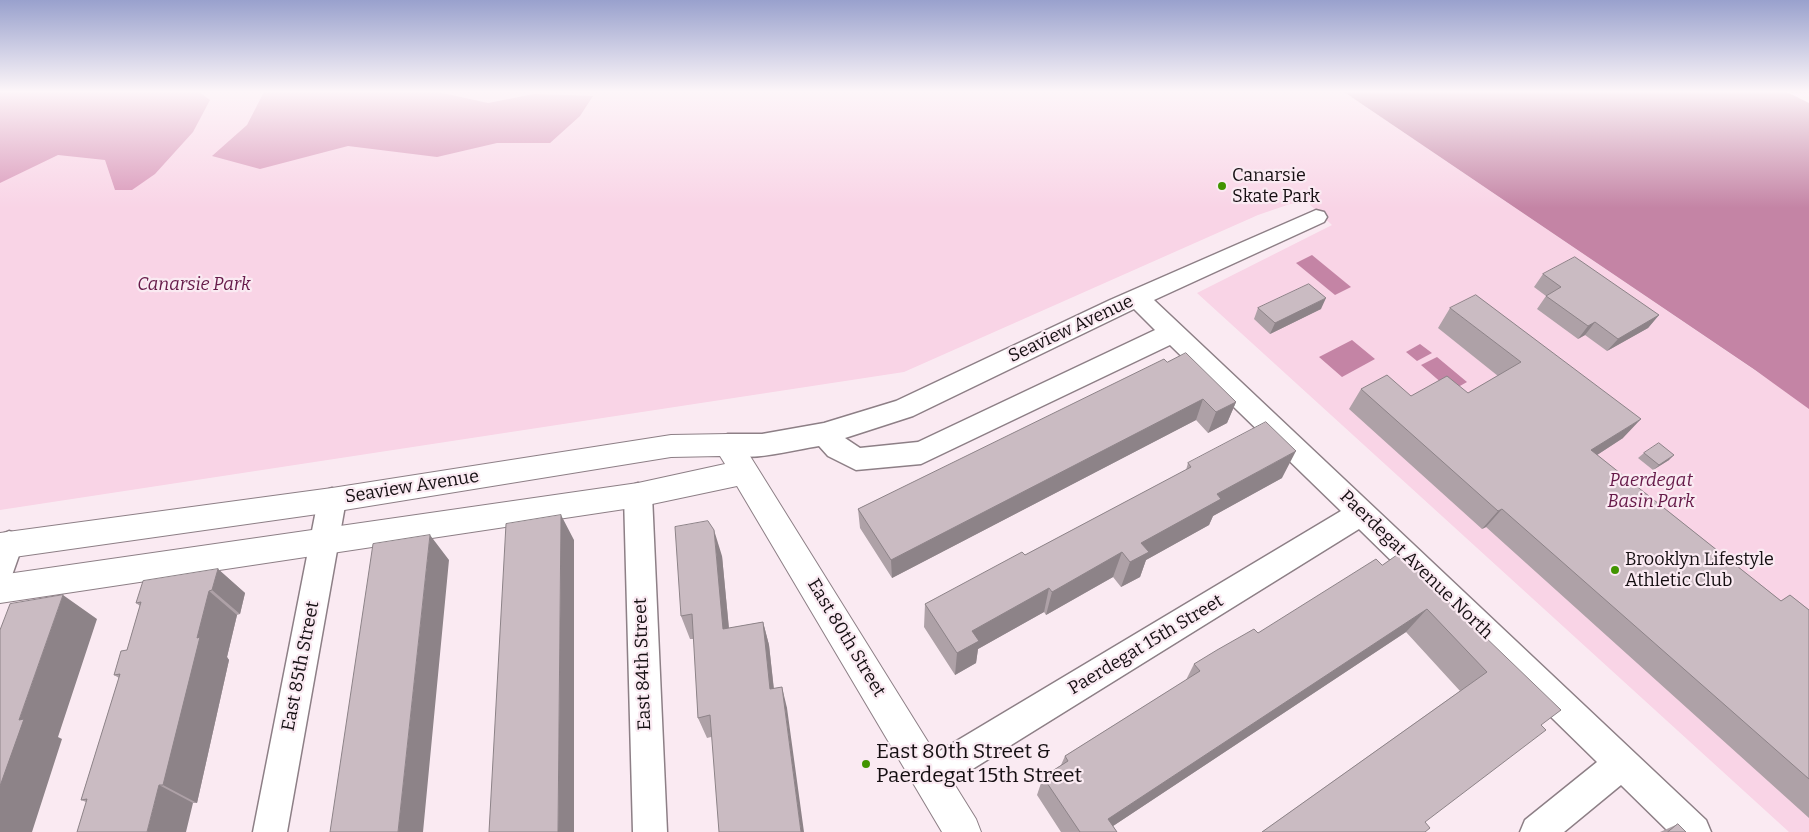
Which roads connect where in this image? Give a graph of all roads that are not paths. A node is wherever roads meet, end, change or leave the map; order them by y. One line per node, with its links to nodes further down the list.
1 (1316, 216): 2 (street, Seaview Avenue)
2 (1137, 298): 3 (street, Paerdegat Avenue North); 4 (street, Seaview Avenue)
3 (1172, 331): 4 (street); 9 (street, Paerdegat Avenue North)
4 (824, 434): 5 (street, Seaview Avenue)
5 (728, 445): 6 (street, East 80th Street); 8 (street, Seaview Avenue)
6 (745, 472): 7 (street); 15 (street, East 80th Street)
7 (638, 495): 10 (street); 17 (street, East 84th Street)
8 (332, 500): 10 (street, East 85th Street); 11 (street, Seaview Avenue)
9 (1362, 513): 14 (street, Paerdegat Avenue North); 15 (street, Paerdegat 15th Street)
10 (324, 541): 13 (street); 16 (street, East 85th Street)
11 (4, 545): 12 (street)
12 (0, 572)
13 (0, 589)
14 (1622, 763): 19 (street); 20 (street, Paerdegat Avenue North)
15 (930, 776): 18 (street, East 80th Street)
16 (270, 832)
17 (650, 832)
18 (963, 832)
19 (1537, 832)
20 (1694, 832)

